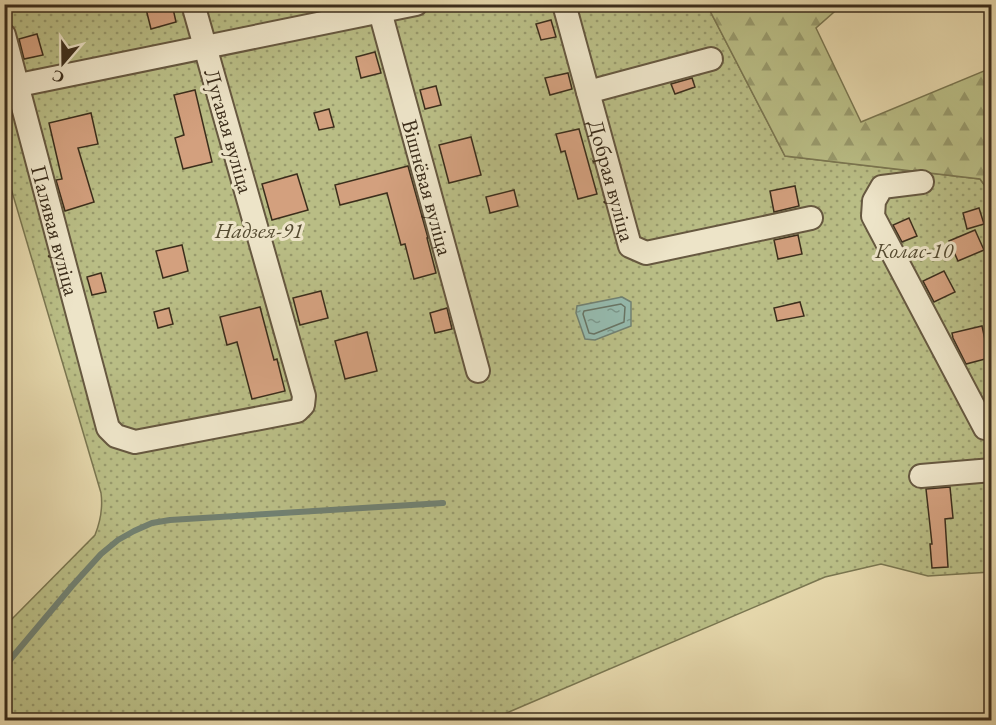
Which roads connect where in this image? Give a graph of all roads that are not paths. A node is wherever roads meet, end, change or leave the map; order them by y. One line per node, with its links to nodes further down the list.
1 (193, 4): 6 (lane, Лугавая вуліца)
2 (416, 4): 4 (lane)
3 (564, 4): 9 (lane, Добрая вуліца)
4 (380, 8): 6 (lane); 12 (lane, Вішнёвая вуліца)
5 (4, 35): 8 (lane, Палявая вуліца)
6 (205, 47): 8 (lane); 13 (lane, Лугавая вуліца)
7 (711, 59): 9 (lane)
8 (19, 84): 13 (lane, Палявая вуліца)
9 (588, 92): 11 (lane, Добрая вуліца)
10 (922, 182): 14 (lane)
11 (811, 218)
12 (478, 371)
13 (108, 428)
14 (992, 429)
15 (992, 470): 16 (lane)
16 (921, 476)

